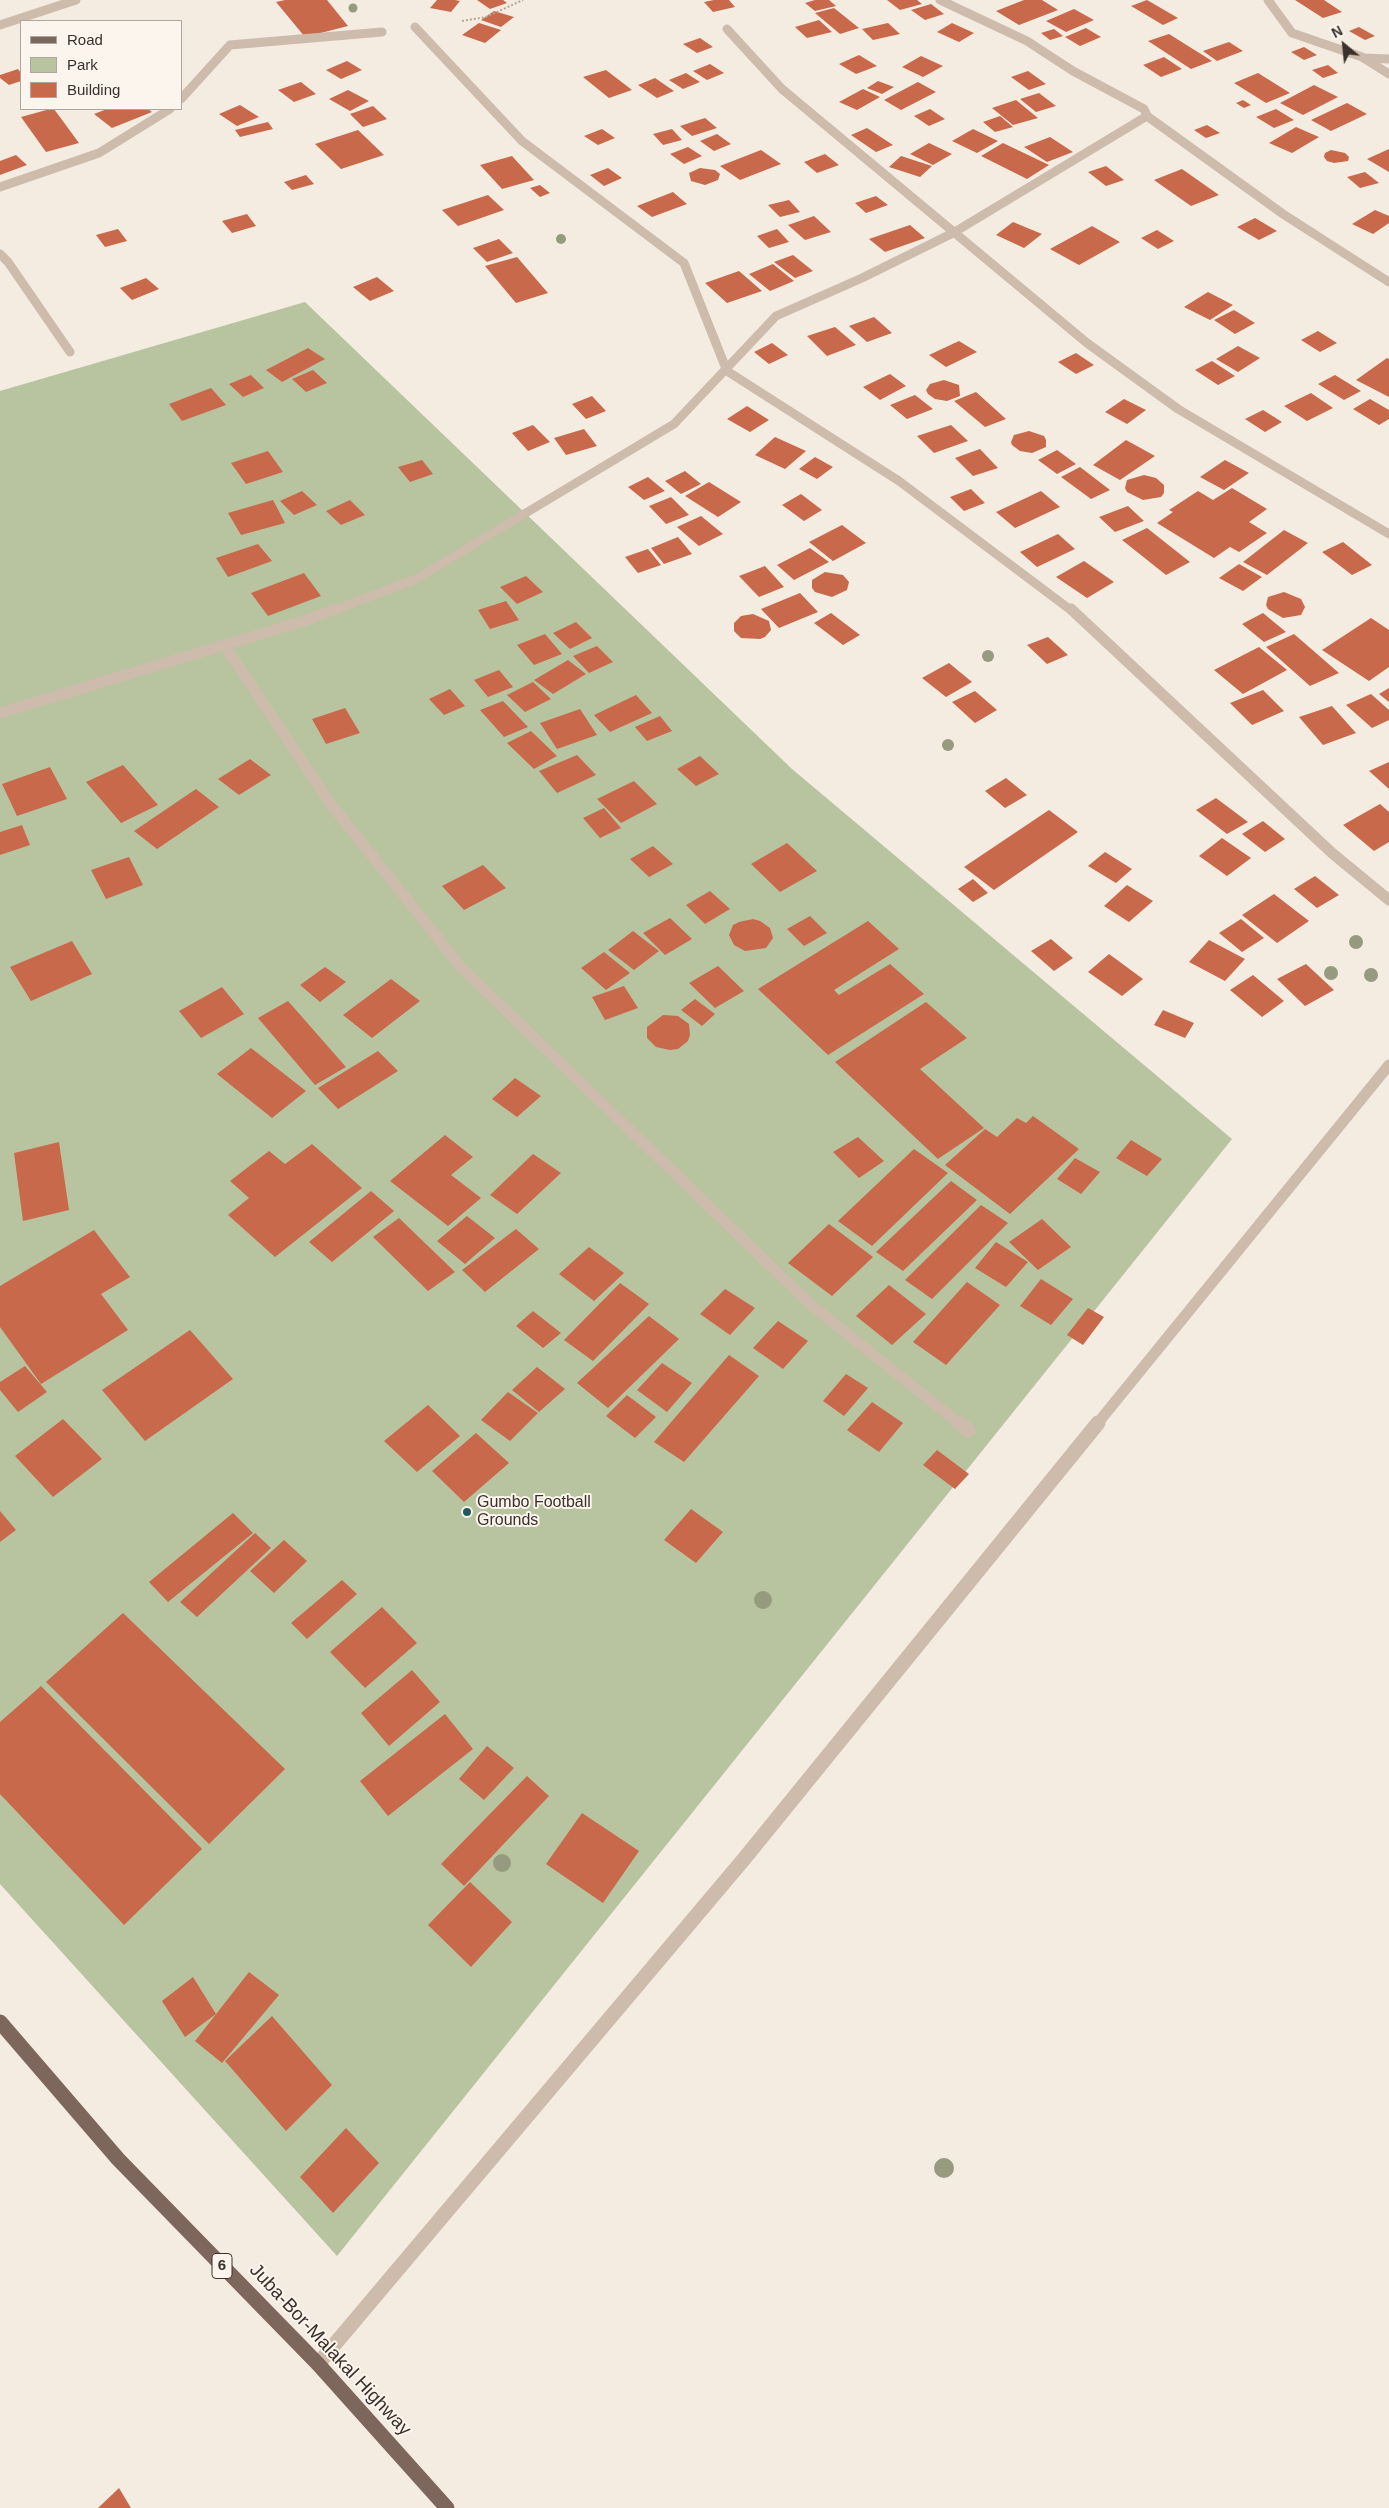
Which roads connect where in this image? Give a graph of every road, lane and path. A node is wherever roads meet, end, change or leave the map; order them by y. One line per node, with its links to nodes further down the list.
1 (76, 0): 4 (street)
2 (940, 0): 13 (street)
3 (1268, 0): 8 (street)
4 (0, 25)
5 (415, 28): 19 (street)
6 (727, 29): 15 (street)
7 (382, 32): 11 (street)
8 (1362, 58): 9 (street); 10 (street)
9 (1389, 58)
10 (1389, 74)
11 (182, 98)
12 (168, 110): 14 (street)
13 (1146, 116): 15 (street); 17 (street)
14 (0, 187)
15 (953, 234): 19 (street); 20 (street)
16 (0, 254): 18 (street)
17 (1389, 282)
18 (70, 352)
19 (726, 371): 21 (street); 23 (street)
20 (1389, 534)
21 (224, 645): 22 (street); 25 (street)
22 (0, 713)
23 (1389, 900)
24 (1389, 1064): 27 (street)
25 (968, 1430)
26 (0, 2022): 27 (main road, Juba-Bor-Malakal Highway / 6)
27 (318, 2364): 28 (main road, Juba-Bor-Malakal Highway / 6)
28 (447, 2508)

